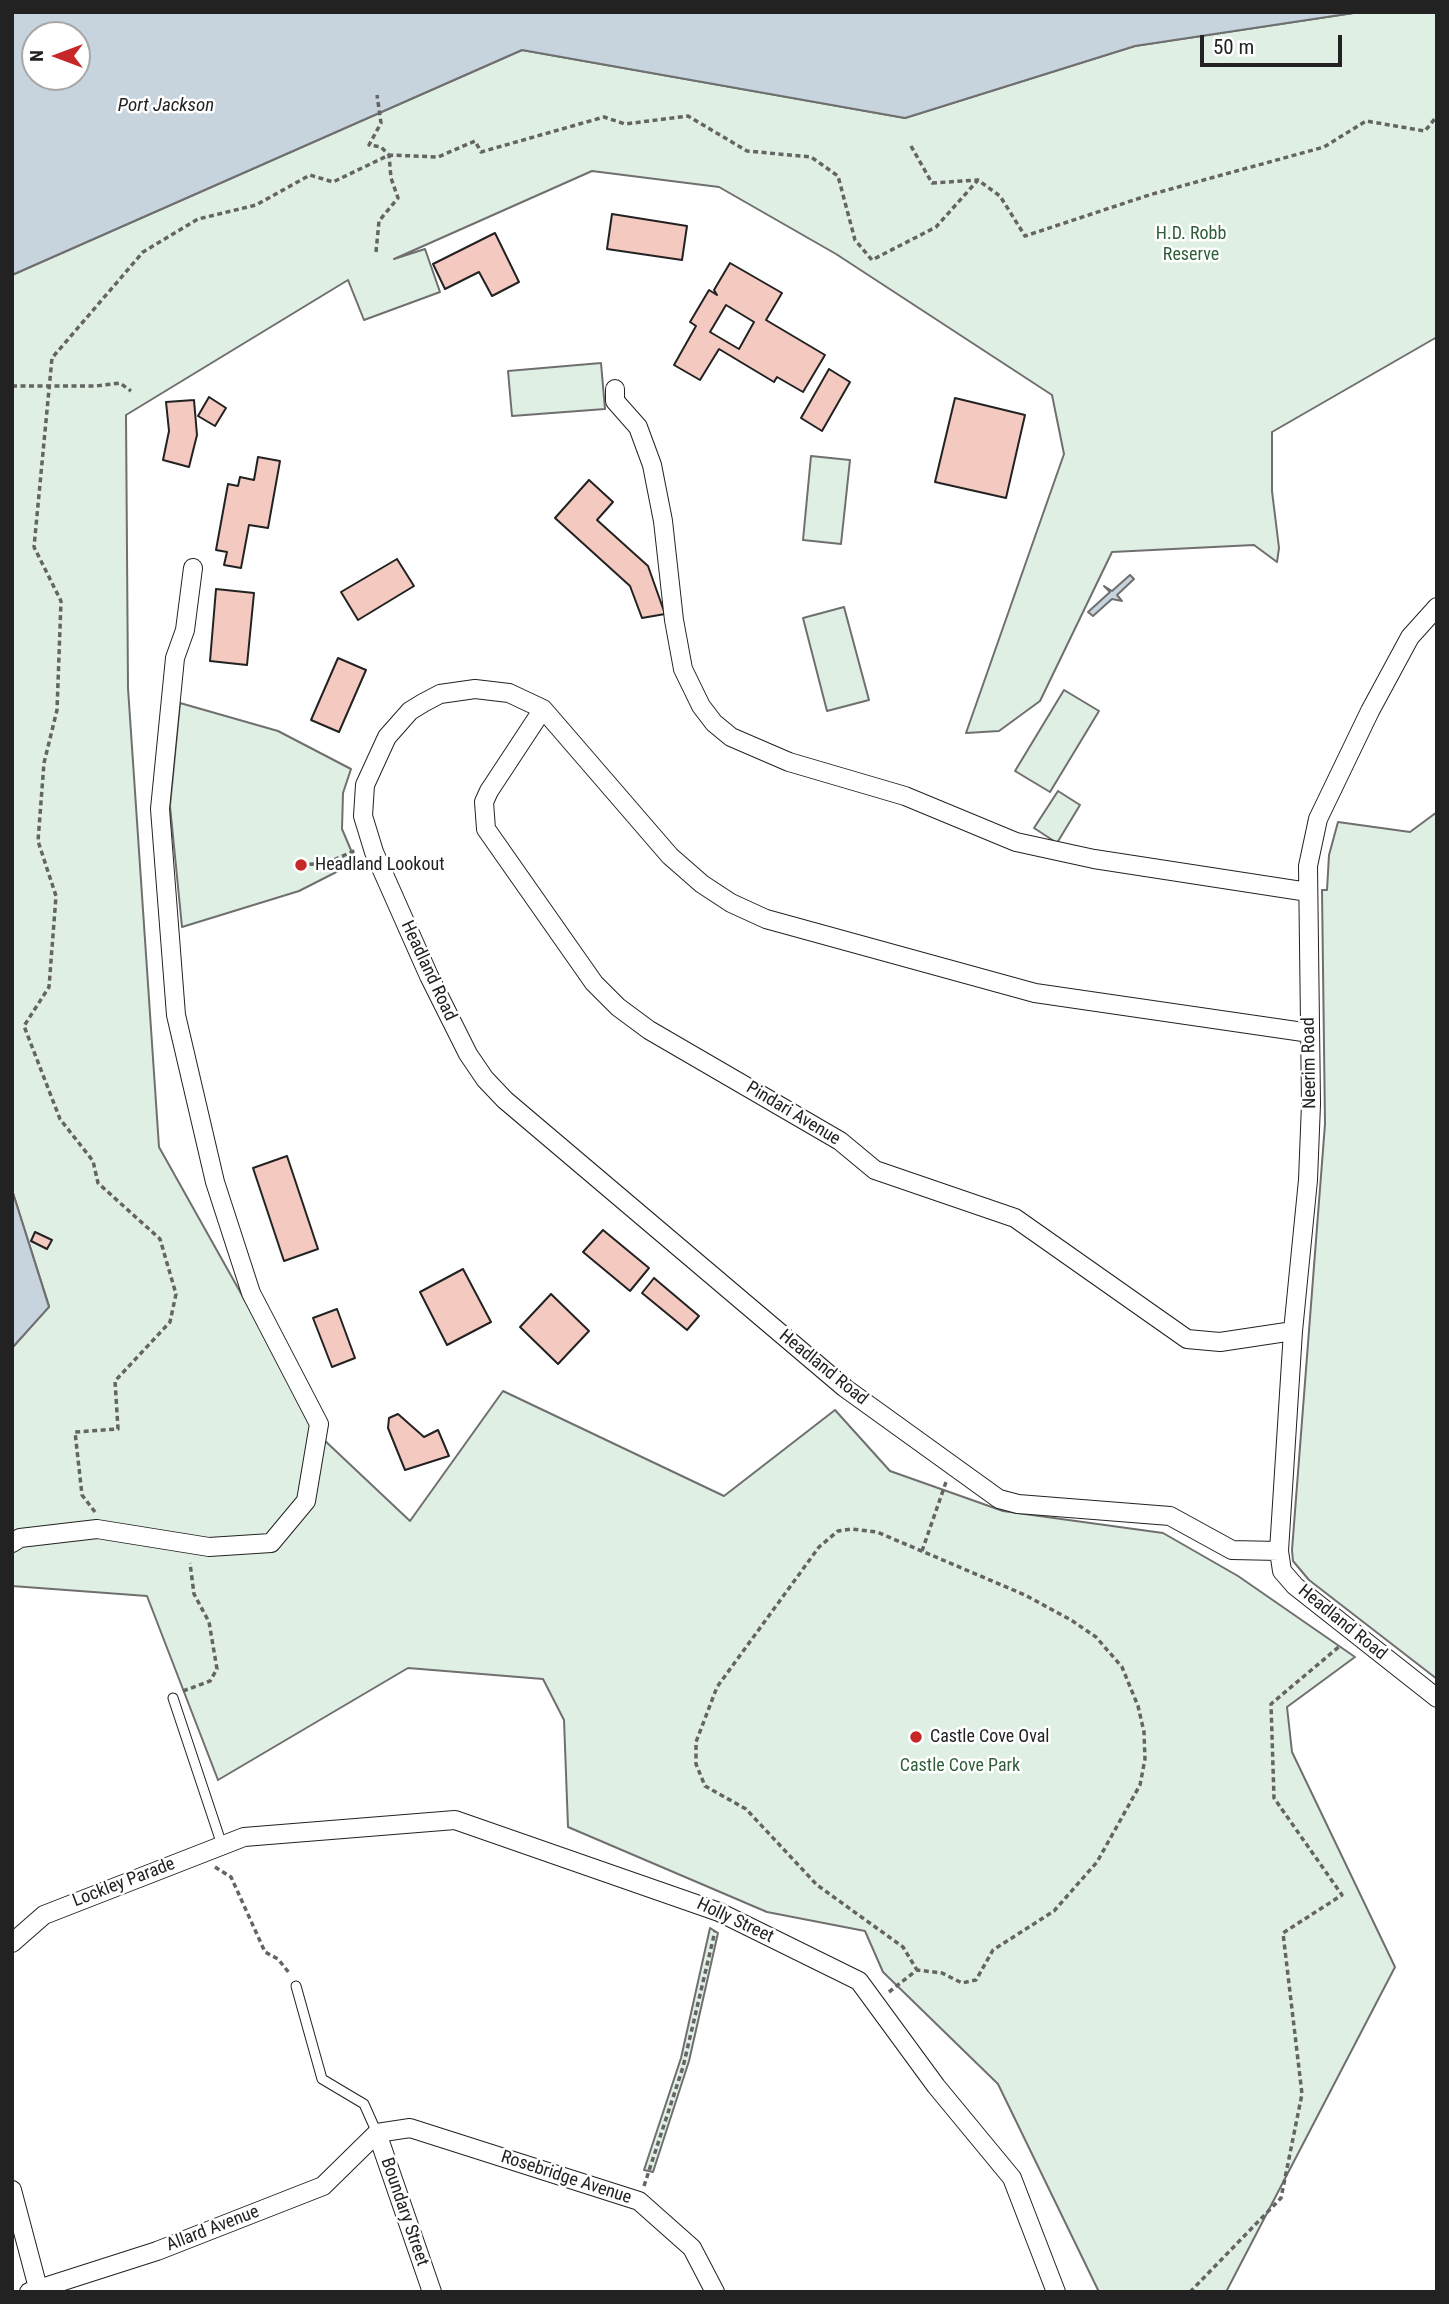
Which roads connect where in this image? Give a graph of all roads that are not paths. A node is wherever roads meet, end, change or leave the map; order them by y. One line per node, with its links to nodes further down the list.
1 (615, 389): 5 (street)
2 (193, 568): 8 (street)
3 (1437, 607): 5 (street, Neerim Road)
4 (543, 709): 6 (street, Headland Road); 7 (street, Pindari Avenue); 9 (street, Headland Road)
5 (1308, 892): 6 (street, Neerim Road)
6 (1310, 1033): 7 (street, Neerim Road)
7 (1293, 1331): 9 (street, Neerim Road)
8 (12, 1543)
9 (1279, 1551): 11 (street, Headland Road)
10 (173, 1698): 13 (lane)
11 (1437, 1698)
12 (244, 1837): 13 (street, Lockley Parade); 21 (street, Holly Street)
13 (222, 1845): 14 (street, Lockley Parade)
14 (12, 1943)
15 (296, 1986): 16 (lane)
16 (377, 2133): 18 (street, Allard Avenue); 19 (street, Boundary Street); 20 (street, Rosebridge Avenue)
17 (12, 2190): 18 (street)
18 (34, 2290)
19 (432, 2292)
20 (715, 2292)
21 (1056, 2292)

